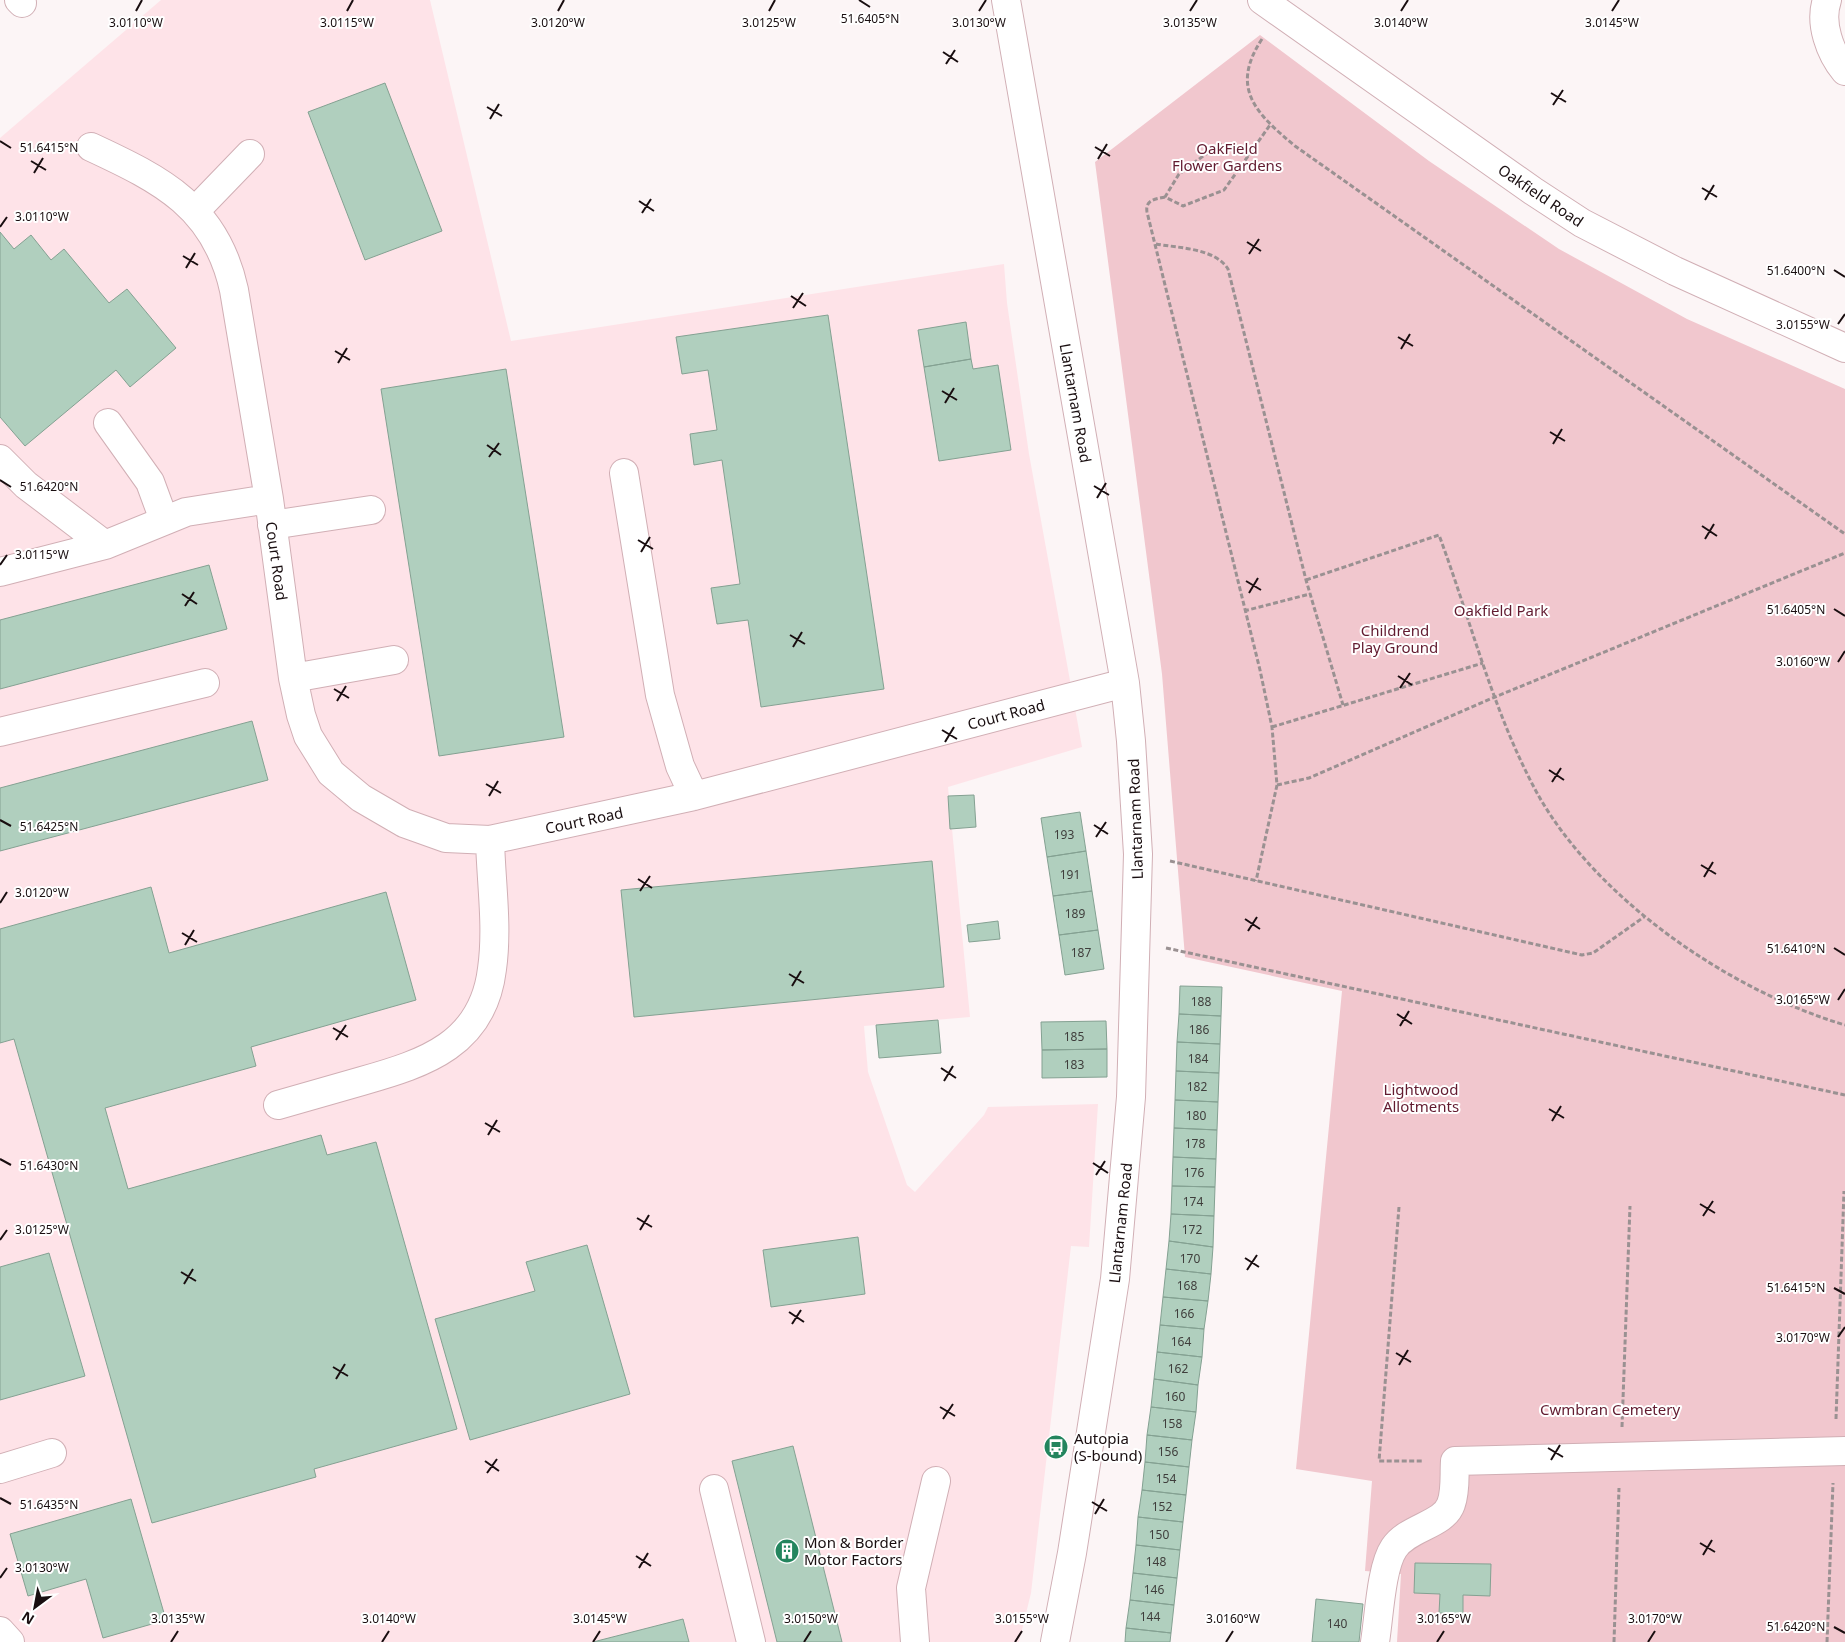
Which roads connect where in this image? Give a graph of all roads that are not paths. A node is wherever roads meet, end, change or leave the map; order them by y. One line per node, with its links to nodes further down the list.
1 (1006, 0): 20 (street, Llantarnam Road)
2 (1827, 0): 4 (street)
3 (1271, 6): 8 (street, Oakfield Road)
4 (1845, 71)
5 (91, 147): 7 (street, Court Road)
6 (250, 154): 7 (street)
7 (195, 212): 13 (street, Court Road)
8 (1845, 348)
9 (108, 423): 14 (street)
10 (0, 459): 15 (street)
11 (624, 473): 22 (street)
12 (371, 510): 13 (street)
13 (270, 512): 14 (street); 18 (street, Court Road)
14 (164, 520): 15 (street)
15 (105, 545): 16 (street)
16 (0, 572)
17 (394, 660): 18 (street)
18 (293, 678): 23 (street, Court Road)
19 (205, 683): 21 (street)
20 (1125, 683): 22 (street, Court Road); 34 (street, Llantarnam Road)
21 (0, 732)
22 (694, 796): 23 (street, Court Road)
23 (490, 840): 24 (street)
24 (278, 1105)
25 (1840, 1452): 35 (street)
26 (52, 1453): 27 (street)
27 (0, 1469)
28 (936, 1482): 33 (street)
29 (714, 1489): 32 (street)
30 (0, 1631): 31 (street)
31 (10, 1642)
32 (751, 1642)
33 (915, 1642)
34 (1055, 1642)
35 (1375, 1642)

